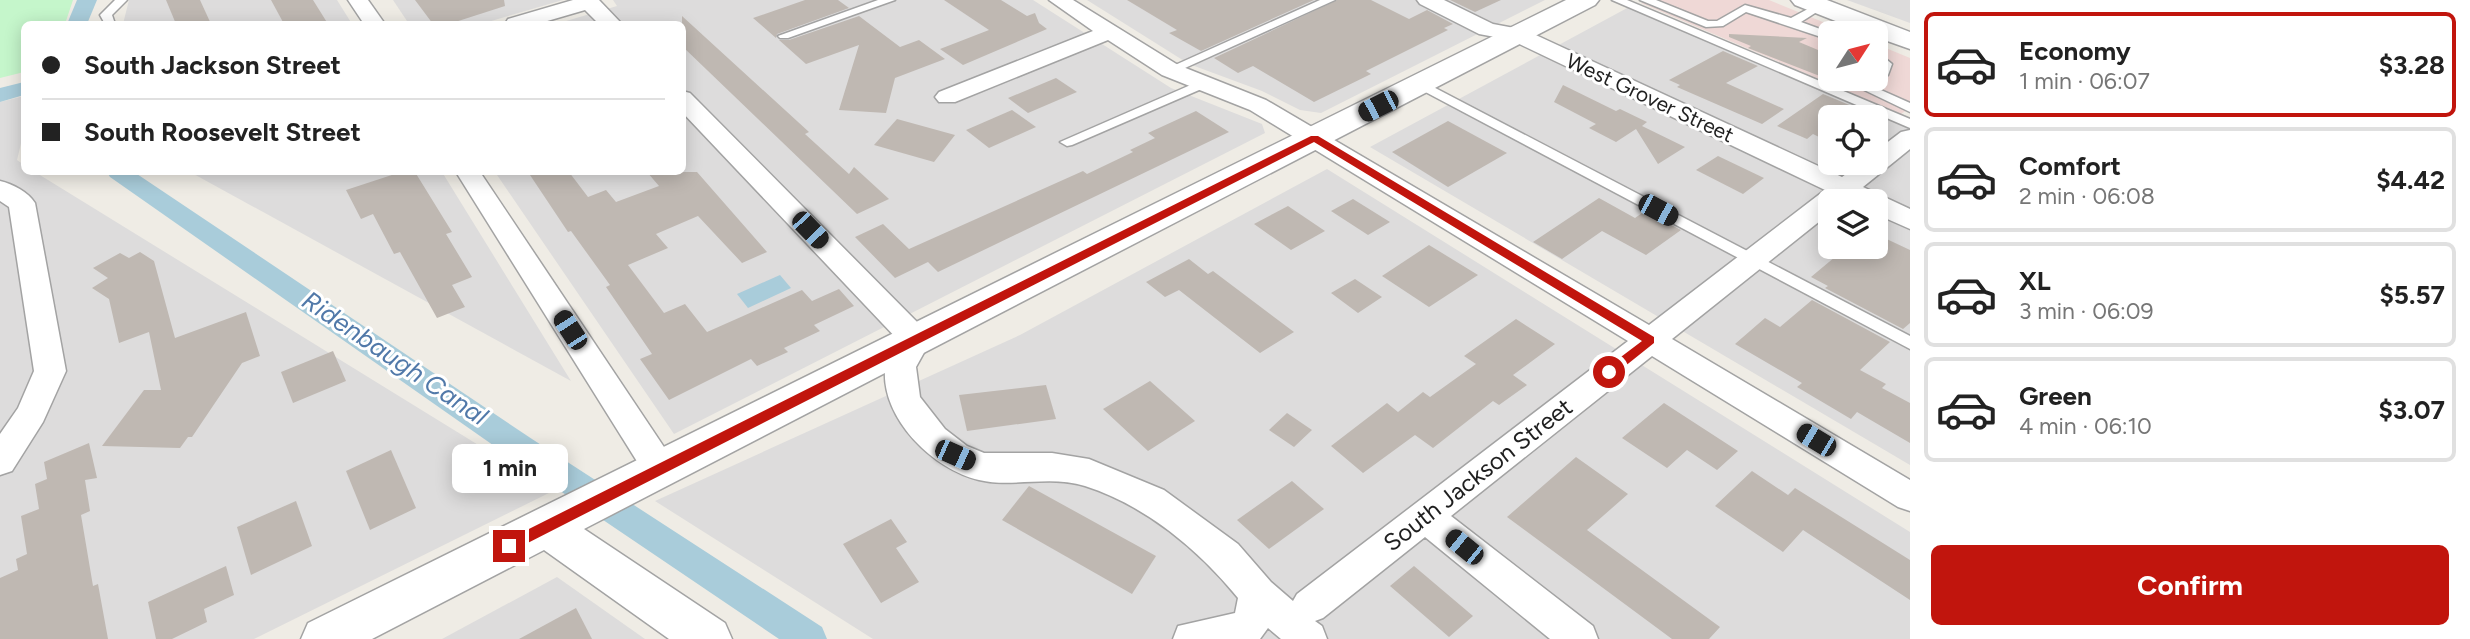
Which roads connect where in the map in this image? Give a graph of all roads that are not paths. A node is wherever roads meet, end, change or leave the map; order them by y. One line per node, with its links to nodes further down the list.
1 (121, 0): 11 (lane)
2 (358, 0): 12 (street)
3 (889, 0): 18 (lane)
4 (1059, 0): 16 (street)
5 (1329, 0): 20 (lane)
6 (1427, 0): 17 (street, West Grover Street)
7 (1586, 0): 17 (street)
8 (1618, 0): 27 (lane)
9 (1646, 0): 10 (lane)
10 (1805, 9): 15 (lane); 19 (street)
11 (109, 21)
12 (371, 21)
13 (526, 21): 14 (street)
14 (608, 21)
15 (1818, 24)
16 (1110, 32): 20 (street); 24 (street)
17 (1517, 35): 22 (street); 32 (street, West Grover Street)
18 (784, 36)
19 (1910, 41)
20 (1170, 70): 21 (street)
21 (1202, 83): 29 (street); 30 (lane)
22 (1420, 84): 29 (street); 38 (lane)
23 (1873, 91): 26 (lane)
24 (947, 97)
25 (686, 102): 39 (street)
26 (1910, 108)
27 (1910, 124)
28 (1910, 137): 33 (street, South Jackson Street)
29 (1315, 138): 39 (street); 40 (street)
30 (1067, 142)
31 (470, 175): 43 (street)
32 (1845, 189)
33 (1863, 189)
34 (0, 190): 42 (street)
35 (1888, 209): 36 (street)
36 (1910, 219)
37 (1818, 220): 38 (street, South Jackson Street)
38 (1753, 260): 40 (street, South Jackson Street); 41 (lane)
39 (916, 340): 43 (street); 47 (street)
40 (1650, 340): 44 (street); 46 (street, South Jackson Street)
41 (1910, 343)
42 (0, 461)
43 (660, 469): 45 (street)
44 (1910, 498)
45 (583, 508): 49 (street); 50 (street)
46 (1425, 516): 48 (street, South Jackson Street); 52 (street)
47 (1258, 594): 48 (street); 51 (street)
48 (1309, 622)
49 (326, 639)
50 (708, 639)
51 (1192, 639)
52 (1579, 639)

